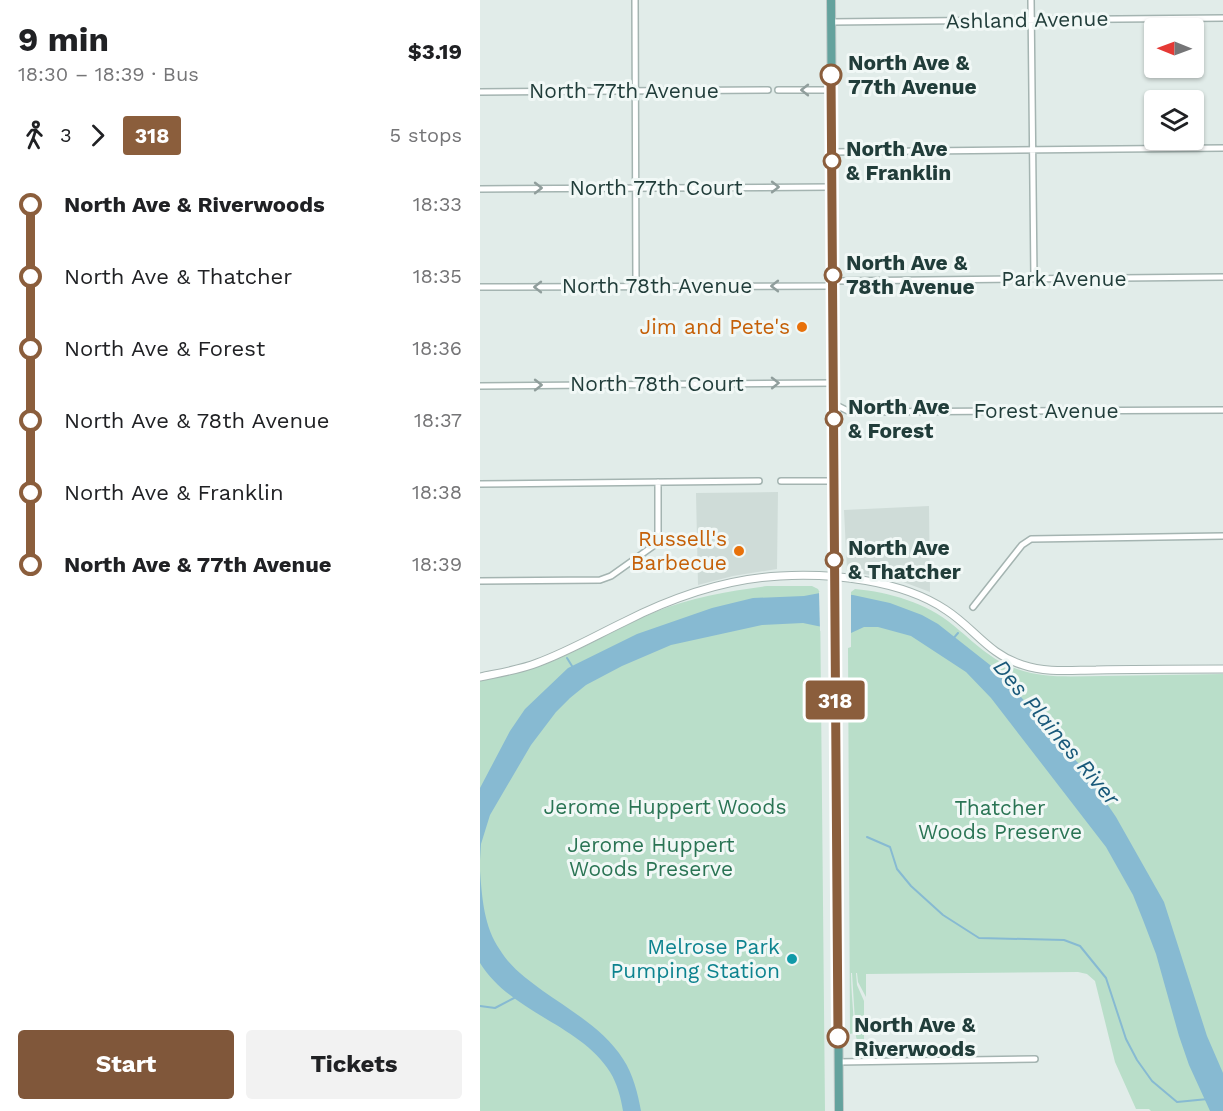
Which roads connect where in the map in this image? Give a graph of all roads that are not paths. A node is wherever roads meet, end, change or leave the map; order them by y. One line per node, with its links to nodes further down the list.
1 (635, 0): 10 (street)
2 (831, 0): 6 (main road)
3 (1031, 0): 5 (street)
4 (1223, 18): 5 (street, Ashland Avenue)
5 (1031, 20): 6 (street, Ashland Avenue); 13 (street)
6 (831, 22): 9 (main road)
7 (768, 90): 10 (street, North 77th Avenue)
8 (778, 90): 9 (street, one-way to 8)
9 (832, 90): 14 (main road)
10 (635, 91): 11 (street, North 77th Avenue); 16 (street)
11 (480, 92)
12 (1223, 148): 13 (street)
13 (1032, 150): 14 (street); 19 (street)
14 (832, 152): 15 (main road)
15 (832, 186): 16 (street, North 77th Court, one-way to 15); 20 (main road)
16 (636, 188): 17 (street, North 77th Court, one-way to 16); 21 (street)
17 (480, 189)
18 (1223, 278): 19 (street, Park Avenue)
19 (1034, 279): 20 (street, Park Avenue)
20 (833, 283): 21 (street, North 78th Avenue, one-way to 21); 23 (main road)
21 (636, 286): 22 (street, North 78th Avenue, one-way to 22)
22 (480, 287)
23 (834, 383): 24 (street, North 78th Court, one-way to 23); 25 (main road)
24 (480, 386)
25 (834, 404): 26 (street, Forest Avenue); 29 (main road)
26 (1223, 410)
27 (759, 481): 30 (street)
28 (780, 481): 29 (street)
29 (834, 481): 33 (main road)
30 (658, 482): 31 (street); 34 (street)
31 (480, 484)
32 (1223, 536): 35 (street)
33 (834, 578): 36 (street); 37 (street); 39 (main road)
34 (480, 581)
35 (973, 607)
36 (1223, 669)
37 (480, 677)
38 (1035, 1059): 39 (street)
39 (838, 1062): 40 (main road)
40 (839, 1111)

